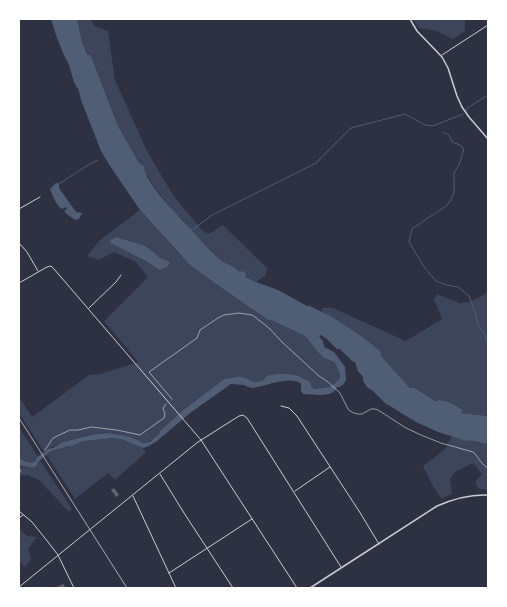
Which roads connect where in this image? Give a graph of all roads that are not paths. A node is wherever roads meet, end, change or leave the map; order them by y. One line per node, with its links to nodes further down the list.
1 (410, 19): 3 (street)
2 (488, 25): 3 (street)
3 (441, 55): 4 (street)
4 (488, 139)
5 (40, 197): 6 (street)
6 (19, 209)
7 (19, 243): 8 (street)
8 (39, 272): 10 (street); 11 (street)
9 (121, 276): 11 (street)
10 (19, 283)
11 (89, 308): 13 (street)
12 (281, 406): 14 (street)
13 (201, 440): 15 (street); 16 (street); 22 (street)
14 (330, 467): 16 (street); 23 (street)
15 (159, 473): 18 (street); 24 (street)
16 (294, 492): 26 (street)
17 (488, 494): 23 (street)
18 (132, 495): 25 (street); 27 (street)
19 (19, 511): 20 (street)
20 (24, 514): 21 (street); 25 (street)
21 (19, 518)
22 (252, 518): 24 (street); 32 (street)
23 (379, 544): 26 (street)
24 (206, 548): 27 (street); 31 (street)
25 (58, 555): 28 (street); 29 (street)
26 (342, 568): 33 (street)
27 (169, 573): 30 (street)
28 (19, 587)
29 (74, 588)
30 (176, 588)
31 (233, 588)
32 (297, 588)
33 (310, 588)

